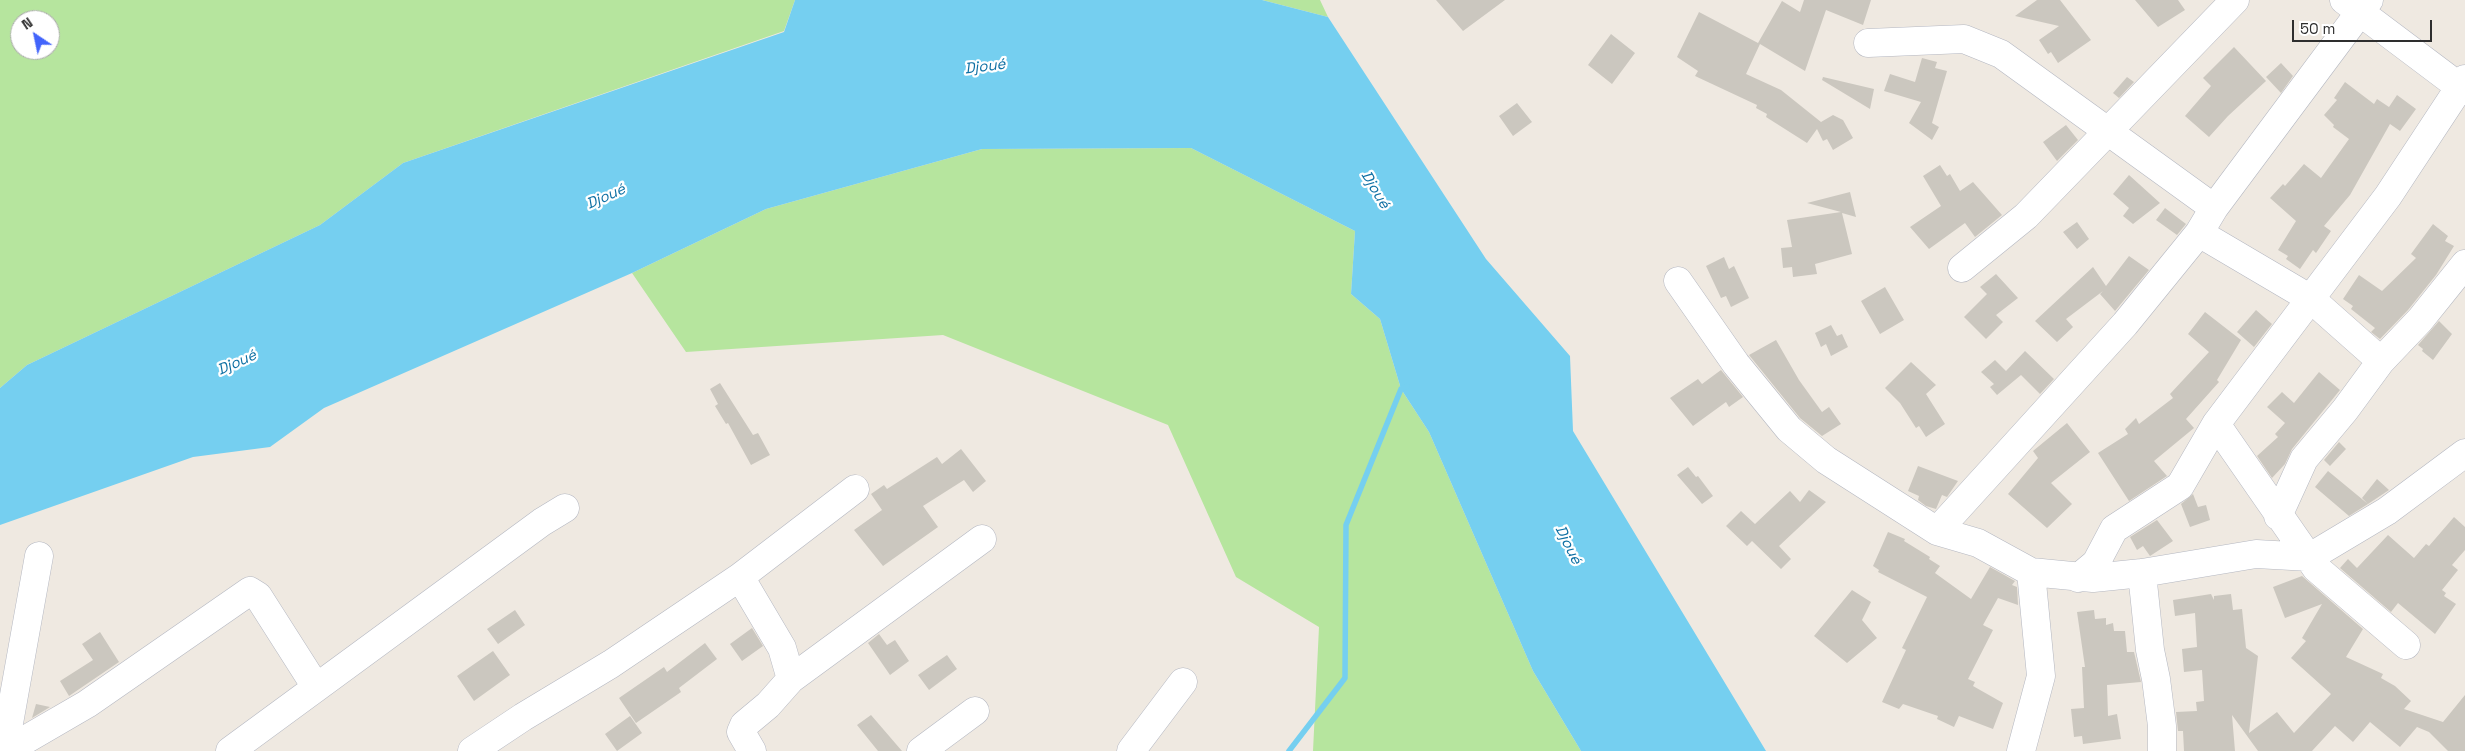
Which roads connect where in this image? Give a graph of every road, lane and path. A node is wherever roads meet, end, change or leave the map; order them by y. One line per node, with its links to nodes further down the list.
1 (2235, 0): 5 (street)
2 (2358, 4): 4 (street); 6 (street)
3 (1868, 43): 5 (street)
4 (2463, 86): 11 (street)
5 (2108, 130): 6 (street); 9 (street)
6 (2214, 208): 7 (street)
7 (2199, 233): 11 (street); 18 (street)
8 (2465, 264): 12 (street)
9 (1962, 268)
10 (1678, 282): 18 (street)
11 (2312, 299): 12 (street); 13 (street)
12 (2381, 361): 17 (street)
13 (2216, 424): 17 (street); 25 (street)
14 (2465, 453): 21 (street)
15 (855, 489): 24 (street)
16 (565, 508): 29 (street)
17 (2278, 516): 21 (street)
18 (1937, 531): 22 (street)
19 (982, 539): 27 (street)
20 (39, 556): 31 (street)
21 (2310, 557): 23 (street); 26 (street)
22 (2031, 572): 25 (street); 37 (street)
23 (2142, 573): 25 (street); 38 (street)
24 (740, 577): 27 (street); 33 (street)
25 (2078, 578)
26 (2406, 645)
27 (790, 679): 34 (street)
28 (1183, 682): 36 (street)
29 (316, 686): 31 (street); 32 (street)
30 (975, 711): 35 (street)
31 (5, 751)
32 (230, 751)
33 (472, 751)
34 (752, 751)
35 (921, 751)
36 (1131, 751)
37 (2021, 751)
38 (2162, 751)

